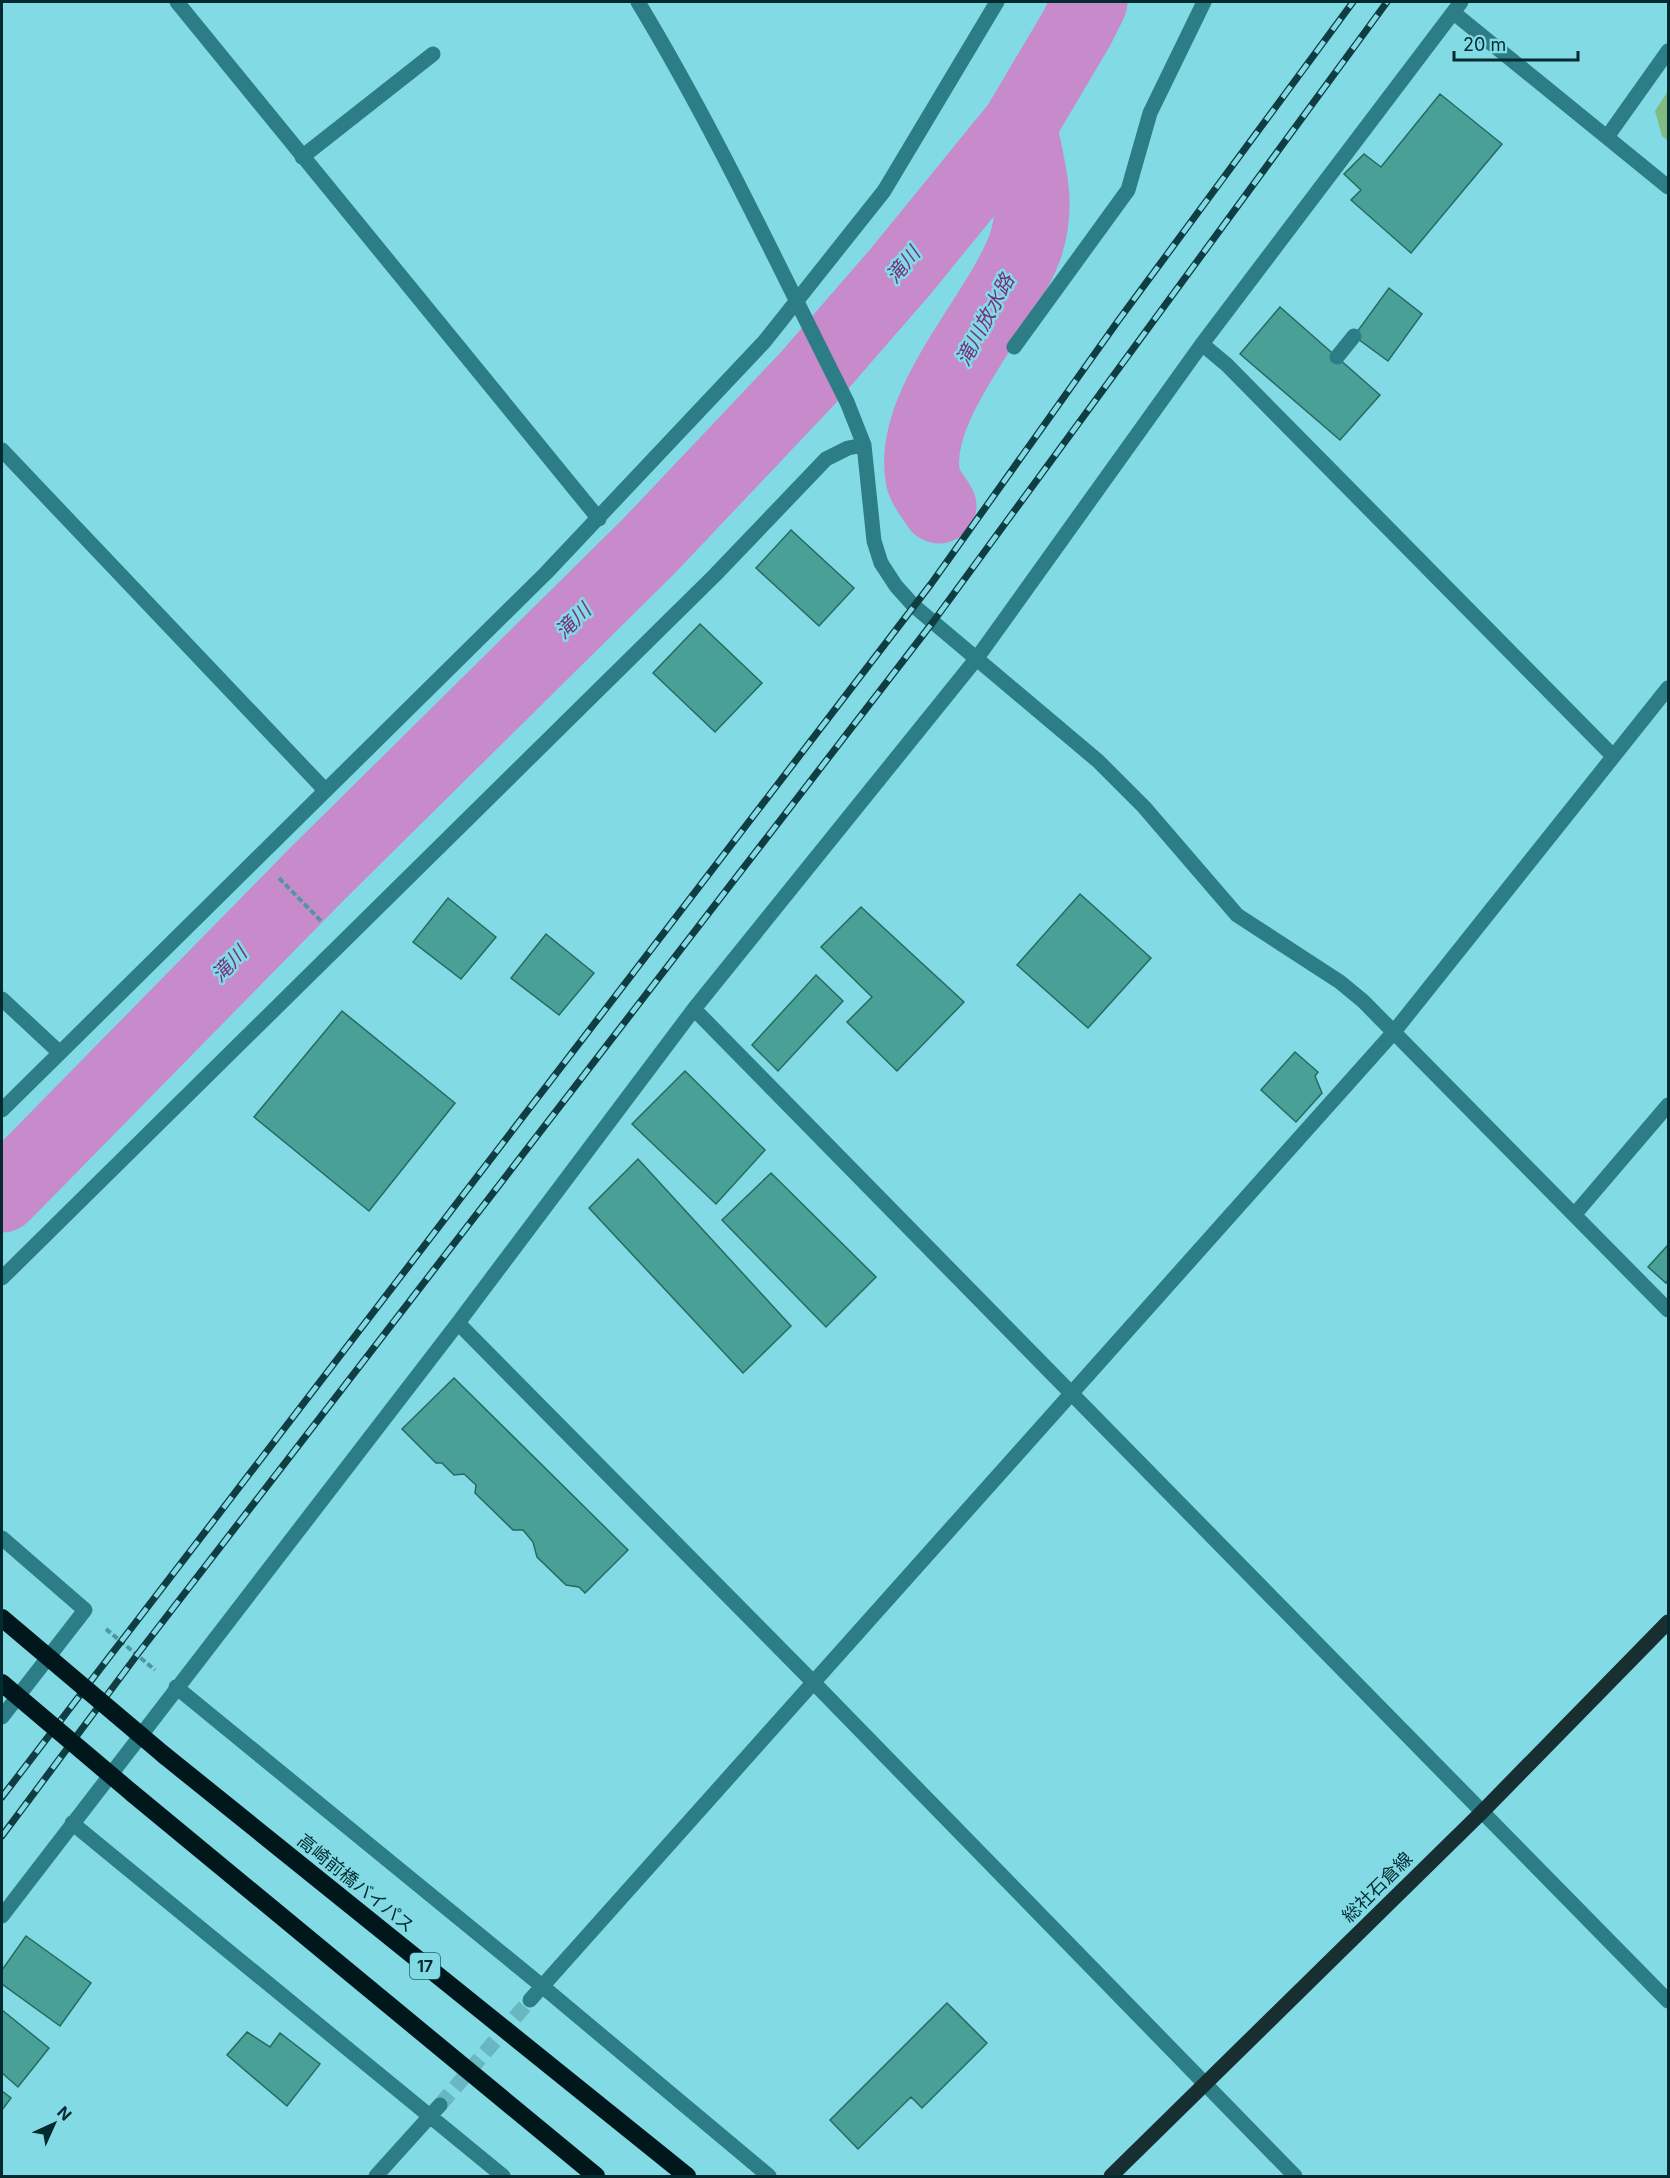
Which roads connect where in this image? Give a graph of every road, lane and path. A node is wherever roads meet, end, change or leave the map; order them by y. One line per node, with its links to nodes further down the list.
1 (177, 2): 9 (street)
2 (638, 2): 11 (street)
3 (997, 2): 11 (street)
4 (1204, 2): 14 (street)
5 (1458, 7): 8 (street); 13 (street)
6 (1668, 51): 8 (street)
7 (433, 54): 9 (street)
8 (1607, 137): 10 (street)
9 (302, 157): 18 (street)
10 (1668, 187)
11 (796, 302): 16 (street); 18 (street)
12 (1354, 336): 15 (street)
13 (1202, 344): 19 (street); 21 (street)
14 (1014, 347)
15 (1337, 357)
16 (864, 445): 19 (street); 32 (street)
17 (2, 450): 22 (street)
18 (598, 519): 22 (street)
19 (977, 658): 26 (street); 27 (street)
20 (1668, 688): 21 (street)
21 (1613, 756): 27 (street)
22 (325, 790): 28 (street)
23 (276, 875): 24 (path)
24 (323, 923)
25 (2, 999): 28 (street)
26 (694, 1009): 34 (street); 35 (street)
27 (1393, 1033): 31 (street); 35 (street)
28 (60, 1053): 30 (street)
29 (1668, 1106): 31 (street)
30 (2, 1110)
31 (1575, 1214): 33 (street)
32 (2, 1278)
33 (1668, 1310)
34 (458, 1323): 41 (street); 42 (street)
35 (1072, 1392): 41 (street); 44 (street)
36 (2, 1538): 37 (street)
37 (85, 1610): 42 (path); 43 (street)
38 (2, 1618): 55 (highway, 高崎前橋バイパス / 17, bridge)
39 (1668, 1622): 44 (main road, 総社石倉線)
40 (2, 1683): 54 (highway, bridge)
41 (815, 1684): 47 (street); 50 (street)
42 (176, 1687): 45 (street); 47 (street)
43 (2, 1717)
44 (1482, 1812): 49 (street); 50 (main road, 総社石倉線)
45 (72, 1823): 46 (street); 51 (street)
46 (2, 1916)
47 (542, 1986): 48 (street); 56 (street)
48 (530, 2000)
49 (1668, 2001)
50 (1205, 2084): 57 (main road, 総社石倉線); 58 (street)
51 (435, 2111): 52 (street); 53 (street)
52 (376, 2176)
53 (503, 2176)
54 (596, 2176)
55 (687, 2176)
56 (769, 2176)
57 (1111, 2176)
58 (1295, 2176)

